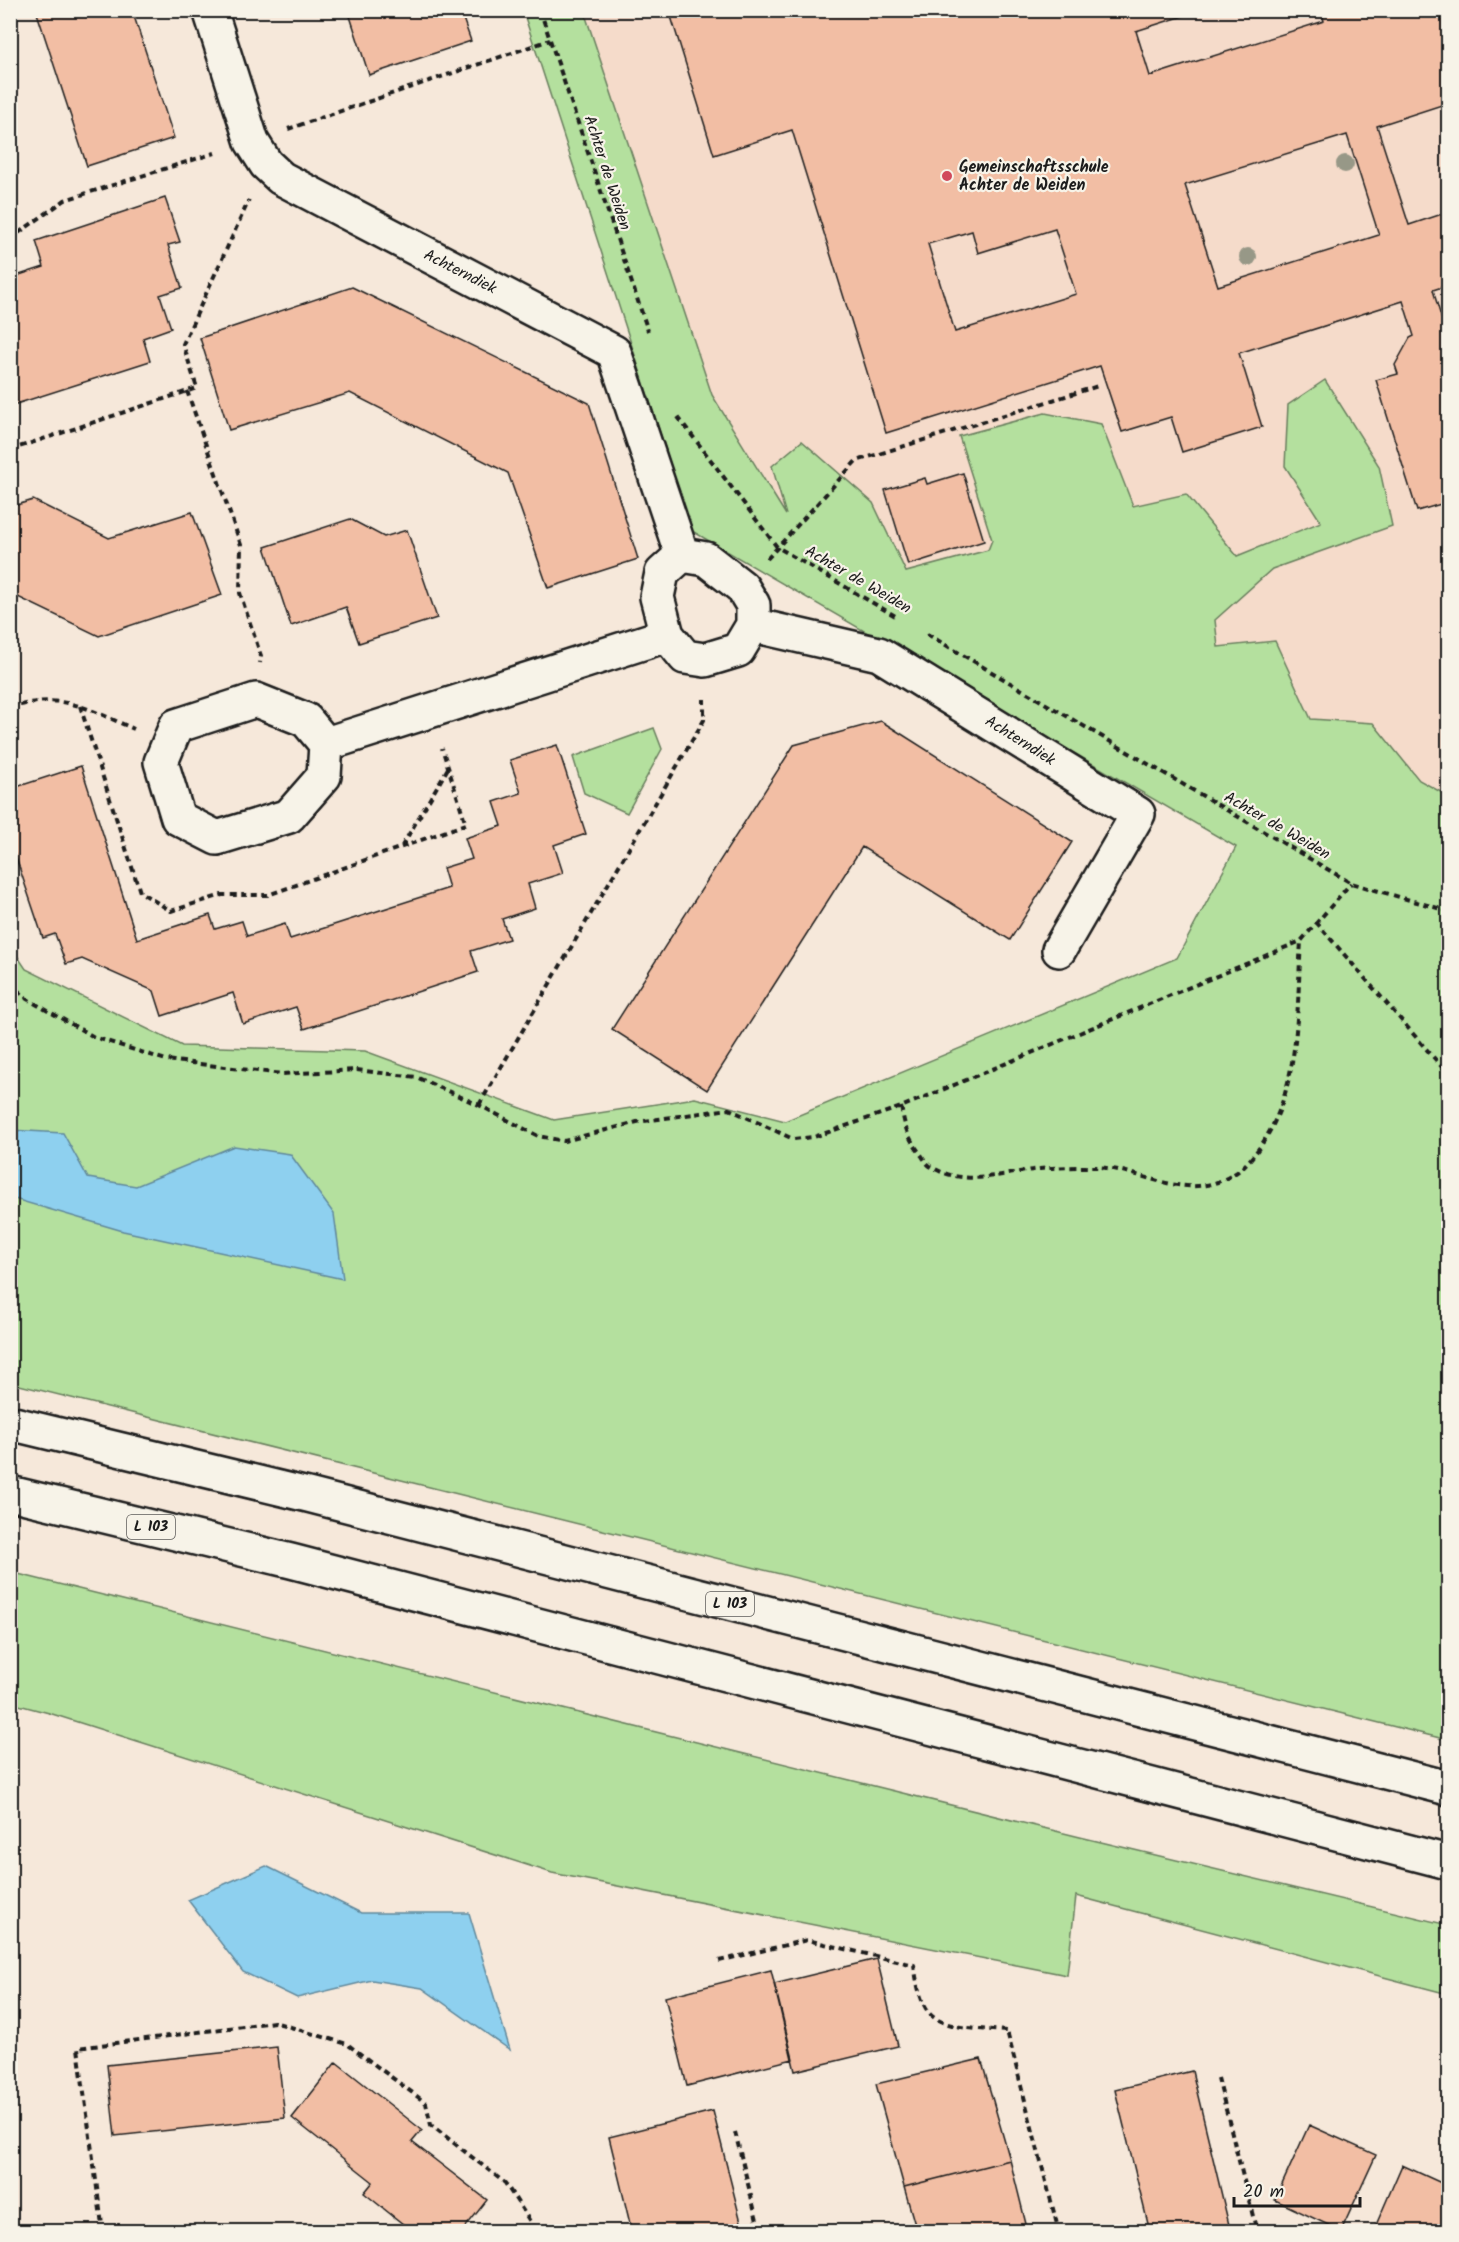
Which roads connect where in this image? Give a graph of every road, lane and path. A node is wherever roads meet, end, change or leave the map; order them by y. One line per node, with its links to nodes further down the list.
1 (210, 10): 3 (main road, Achterndiek)
2 (540, 10): 4 (path, Achter de Weiden)
3 (266, 164): 6 (path); 10 (main road, Achterndiek)
4 (648, 333)
5 (1098, 386): 9 (path)
6 (187, 392): 8 (path); 16 (path)
7 (674, 412): 9 (path, Achter de Weiden)
8 (10, 450)
9 (777, 547): 11 (path, Achter de Weiden)
10 (682, 555): 12 (main road); 14 (main road)
11 (900, 619)
12 (753, 625): 15 (main road); 26 (main road, Achterndiek)
13 (921, 631): 22 (path, Achter de Weiden)
14 (667, 635): 15 (main road); 19 (main road)
15 (705, 660): 29 (path)
16 (256, 700): 18 (main road); 19 (main road)
17 (10, 708): 18 (path)
18 (167, 744): 19 (main road)
19 (326, 744)
20 (448, 768): 21 (path)
21 (401, 847)
22 (1350, 883): 23 (path, Achter de Weiden); 24 (path)
23 (1449, 911)
24 (1316, 922): 25 (path); 28 (path)
25 (1300, 941): 30 (path); 30 (path)
26 (1059, 950)
27 (10, 983): 29 (path)
28 (1449, 1074)
29 (478, 1105): 30 (path)
30 (901, 1107)
31 (10, 1423): 33 (main road, L 103)
32 (10, 1493): 34 (main road, L 103)
33 (1449, 1788)
34 (1449, 1862)
35 (719, 1961): 41 (path)
36 (1218, 2078): 42 (path)
37 (735, 2132): 40 (path)
38 (103, 2232): 39 (path)
39 (537, 2232)
40 (760, 2232)
41 (1059, 2232)
42 (1257, 2232)

